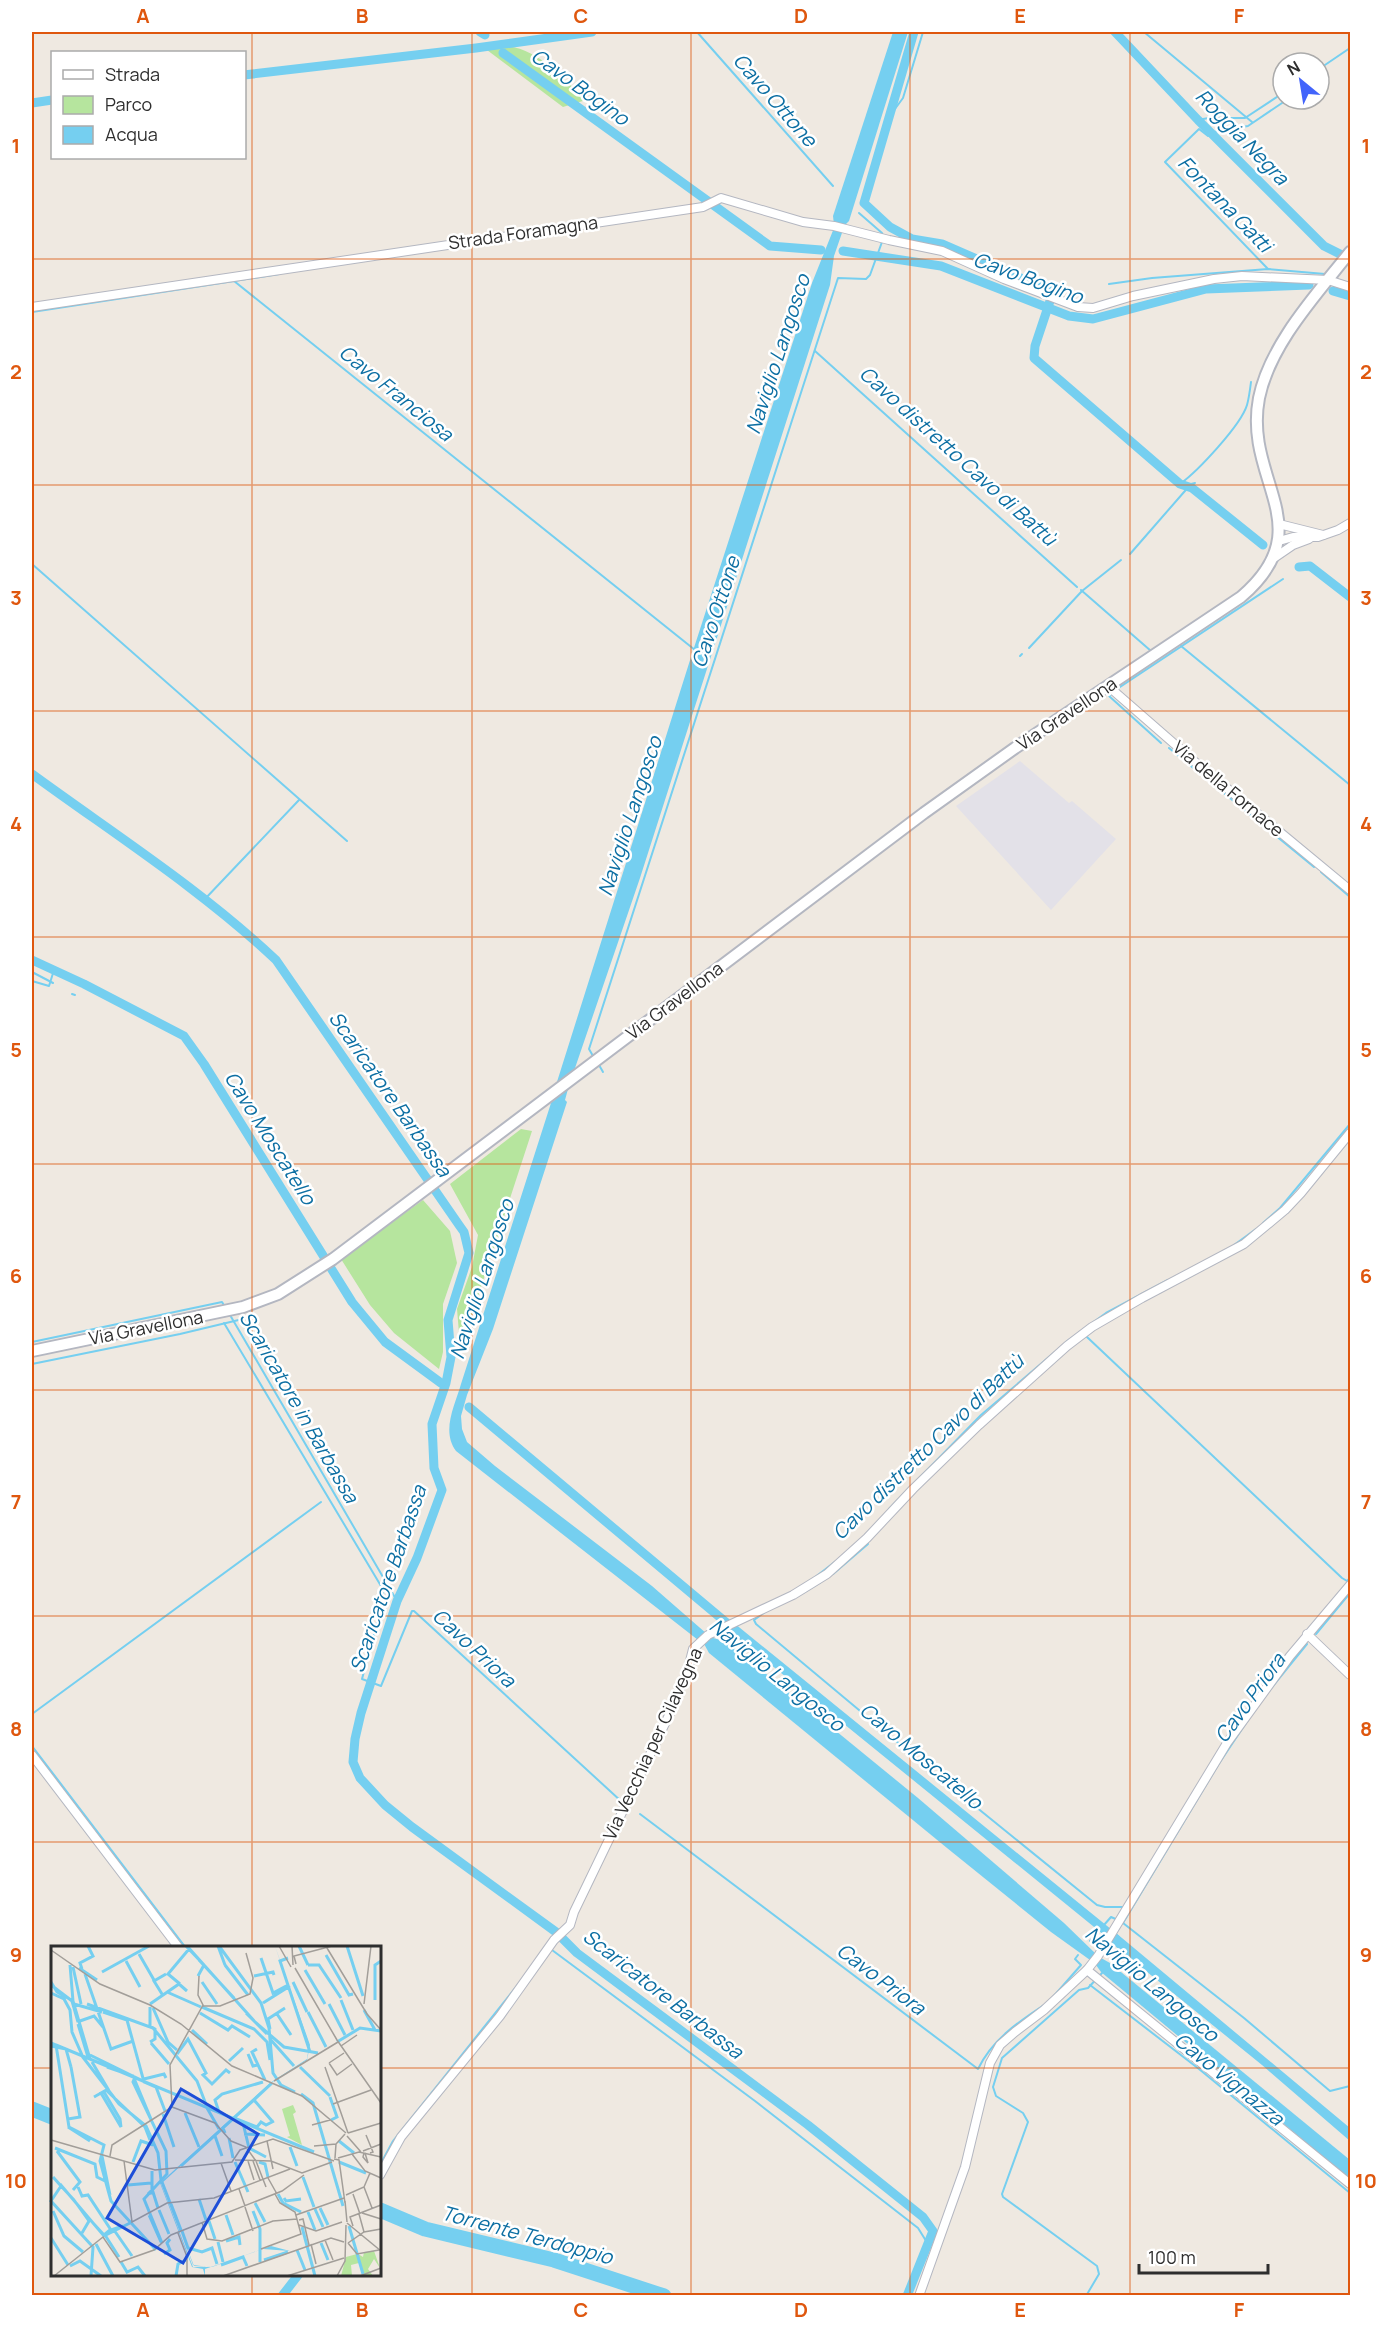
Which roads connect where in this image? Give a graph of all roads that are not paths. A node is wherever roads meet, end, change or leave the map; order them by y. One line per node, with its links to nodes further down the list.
1 (1350, 252): 2 (main road, Via Gravellona)
2 (1328, 280): 3 (street); 4 (street, Strada Foramagna); 5 (main road, Via Gravellona)
3 (1350, 286)
4 (32, 307)
5 (1278, 519): 7 (street); 9 (main road, Via Gravellona)
6 (1350, 523): 7 (street, Via Gravellona)
7 (1325, 535): 8 (street, Via Gravellona)
8 (1311, 539): 9 (street, Via Gravellona); 10 (street, Via Gravellona)
9 (1280, 541): 10 (main road, Via Gravellona)
10 (1274, 558): 11 (main road, Via Gravellona)
11 (1108, 686): 12 (street, Via della Fornace); 14 (main road, Via Gravellona)
12 (1350, 890)
13 (1350, 1133): 21 (street, Via Vecchia per Cilavegna)
14 (32, 1351)
15 (1350, 1585): 16 (street)
16 (1307, 1634): 17 (street); 20 (street)
17 (1350, 1675)
18 (32, 1755): 19 (street)
19 (178, 1946)
20 (1087, 1970): 22 (street); 23 (street)
21 (381, 2173)
22 (1350, 2184)
23 (918, 2295)

